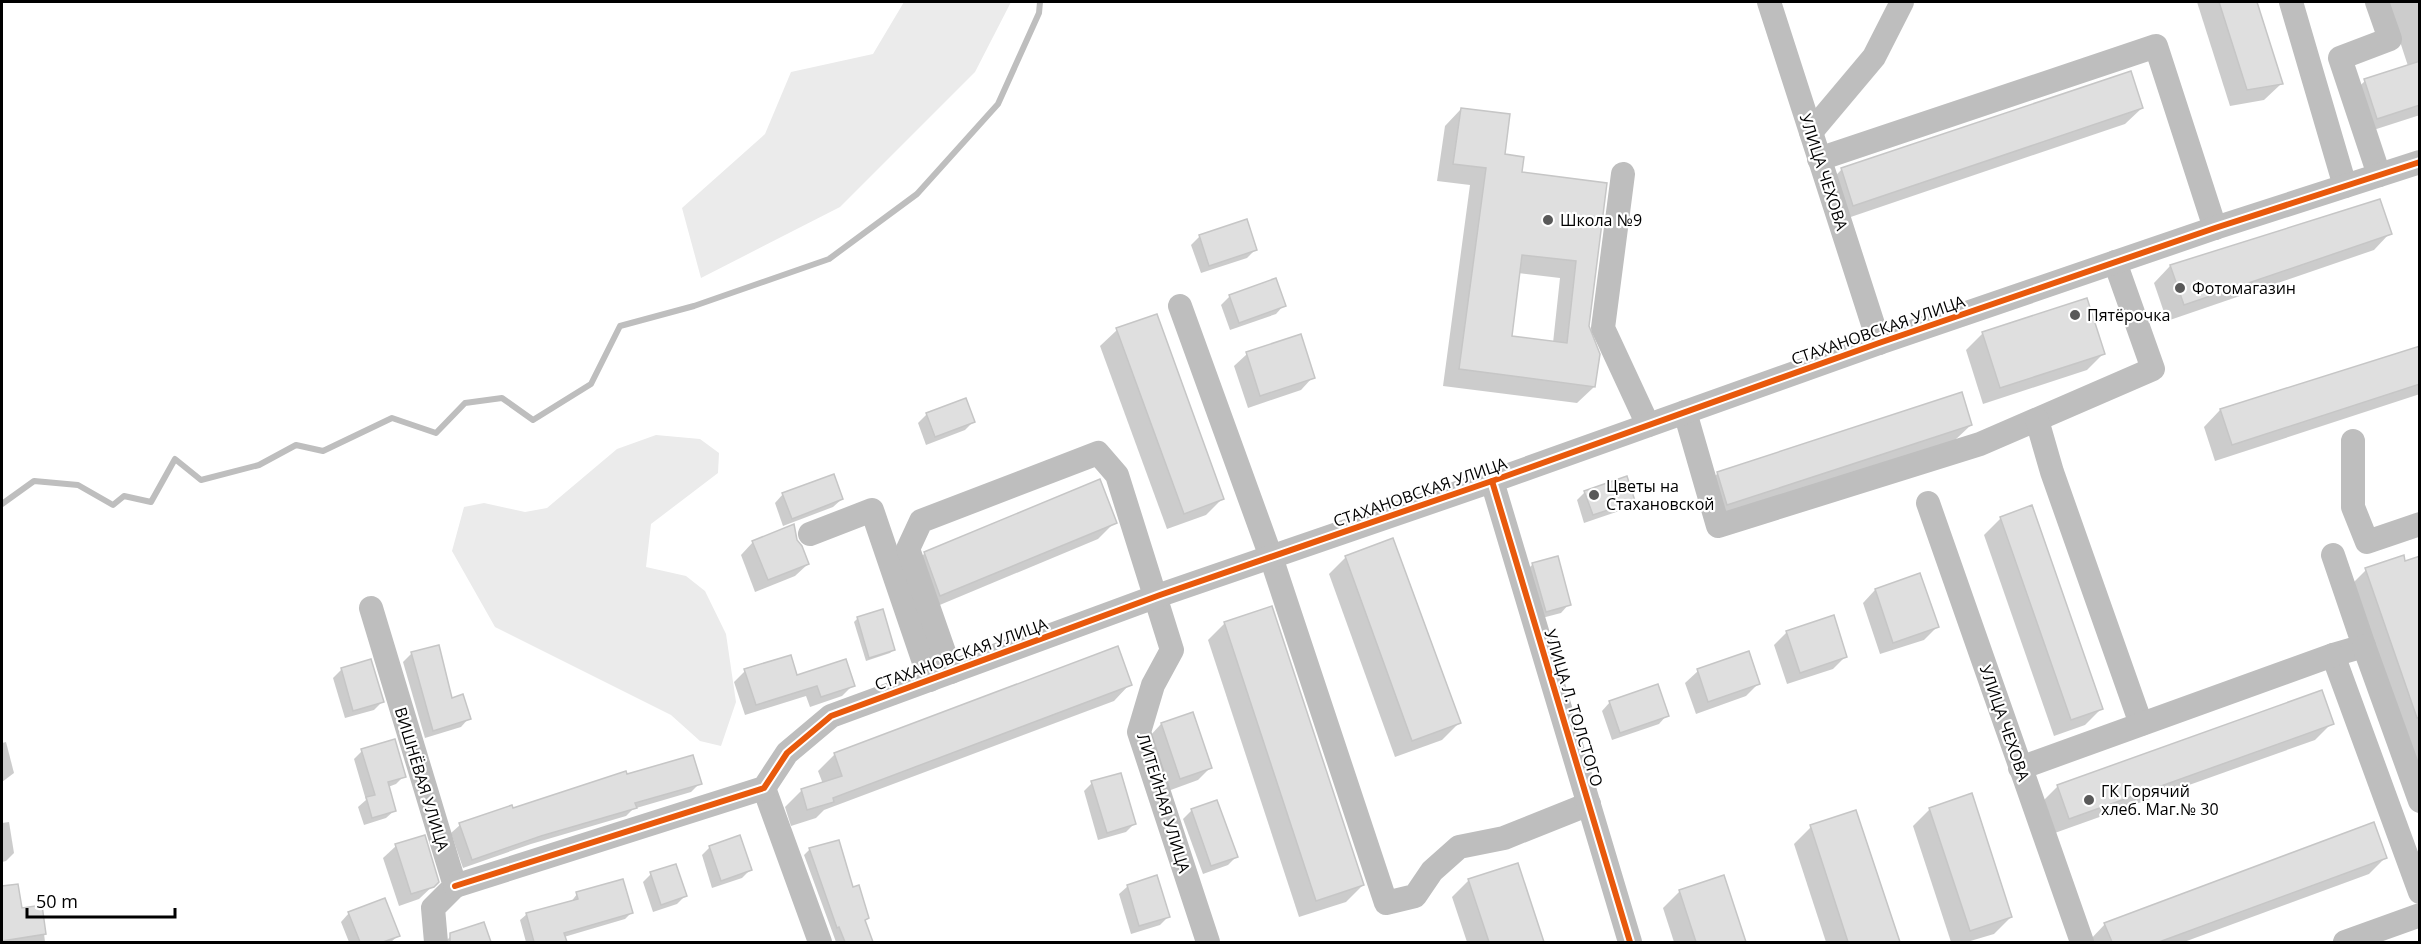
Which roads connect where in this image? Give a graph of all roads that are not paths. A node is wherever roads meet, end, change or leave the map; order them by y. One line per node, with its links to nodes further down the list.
1 (1769, 2): 5 (street, УЛИЦА ЧЕХОВА)
2 (1902, 2): 5 (street)
3 (2291, 2): 10 (street)
4 (2377, 2): 9 (street)
5 (1811, 132): 6 (street, УЛИЦА ЧЕХОВА)
6 (1819, 159): 11 (street); 14 (street, УЛИЦА ЧЕХОВА)
7 (2420, 162): 9 (street, СТАХАНОВСКАЯ УЛИЦА)
8 (1623, 174): 17 (street)
9 (2379, 176): 10 (street, СТАХАНОВСКАЯ УЛИЦА)
10 (2345, 186): 11 (street, СТАХАНОВСКАЯ УЛИЦА)
11 (2215, 228): 12 (street, СТАХАНОВСКАЯ УЛИЦА)
12 (2115, 262): 14 (street, СТАХАНОВСКАЯ УЛИЦА); 16 (street)
13 (1180, 306): 24 (street)
14 (1879, 343): 15 (street, СТАХАНОВСКАЯ УЛИЦА)
15 (1685, 412): 16 (street); 17 (street, СТАХАНОВСКАЯ УЛИЦА)
16 (2037, 420): 30 (street)
17 (1648, 425): 19 (street, СТАХАНОВСКАЯ УЛИЦА)
18 (2354, 441): 21 (street)
19 (1492, 481): 24 (street, СТАХАНОВСКАЯ УЛИЦА); 34 (street, УЛИЦА Л. ТОЛСТОГО)
20 (1928, 503): 31 (street, УЛИЦА ЧЕХОВА)
21 (2420, 524)
22 (810, 534): 29 (street)
23 (2333, 555): 27 (street)
24 (1271, 557): 25 (street, СТАХАНОВСКАЯ УЛИЦА); 34 (street)
25 (1156, 597): 29 (street, СТАХАНОВСКАЯ УЛИЦА); 29 (street, ЛИТЕЙНАЯ УЛИЦА); 40 (street, ЛИТЕЙНАЯ УЛИЦА)
26 (371, 608): 35 (street, ВИШНЁВАЯ УЛИЦА)
27 (2364, 646): 28 (street); 33 (street)
28 (2333, 655): 30 (street); 36 (street)
29 (941, 676): 32 (street, СТАХАНОВСКАЯ УЛИЦА)
30 (2141, 724): 31 (street)
31 (2020, 768): 42 (street, УЛИЦА ЧЕХОВА)
32 (764, 788): 35 (street); 39 (street)
33 (2420, 801)
34 (1588, 804): 41 (street, УЛИЦА Л. ТОЛСТОГО)
35 (455, 886): 38 (street)
36 (2420, 892)
37 (2420, 915): 43 (street)
38 (436, 942)
39 (820, 942)
40 (1208, 942)
41 (1630, 942)
42 (2082, 942)
43 (2345, 942)

